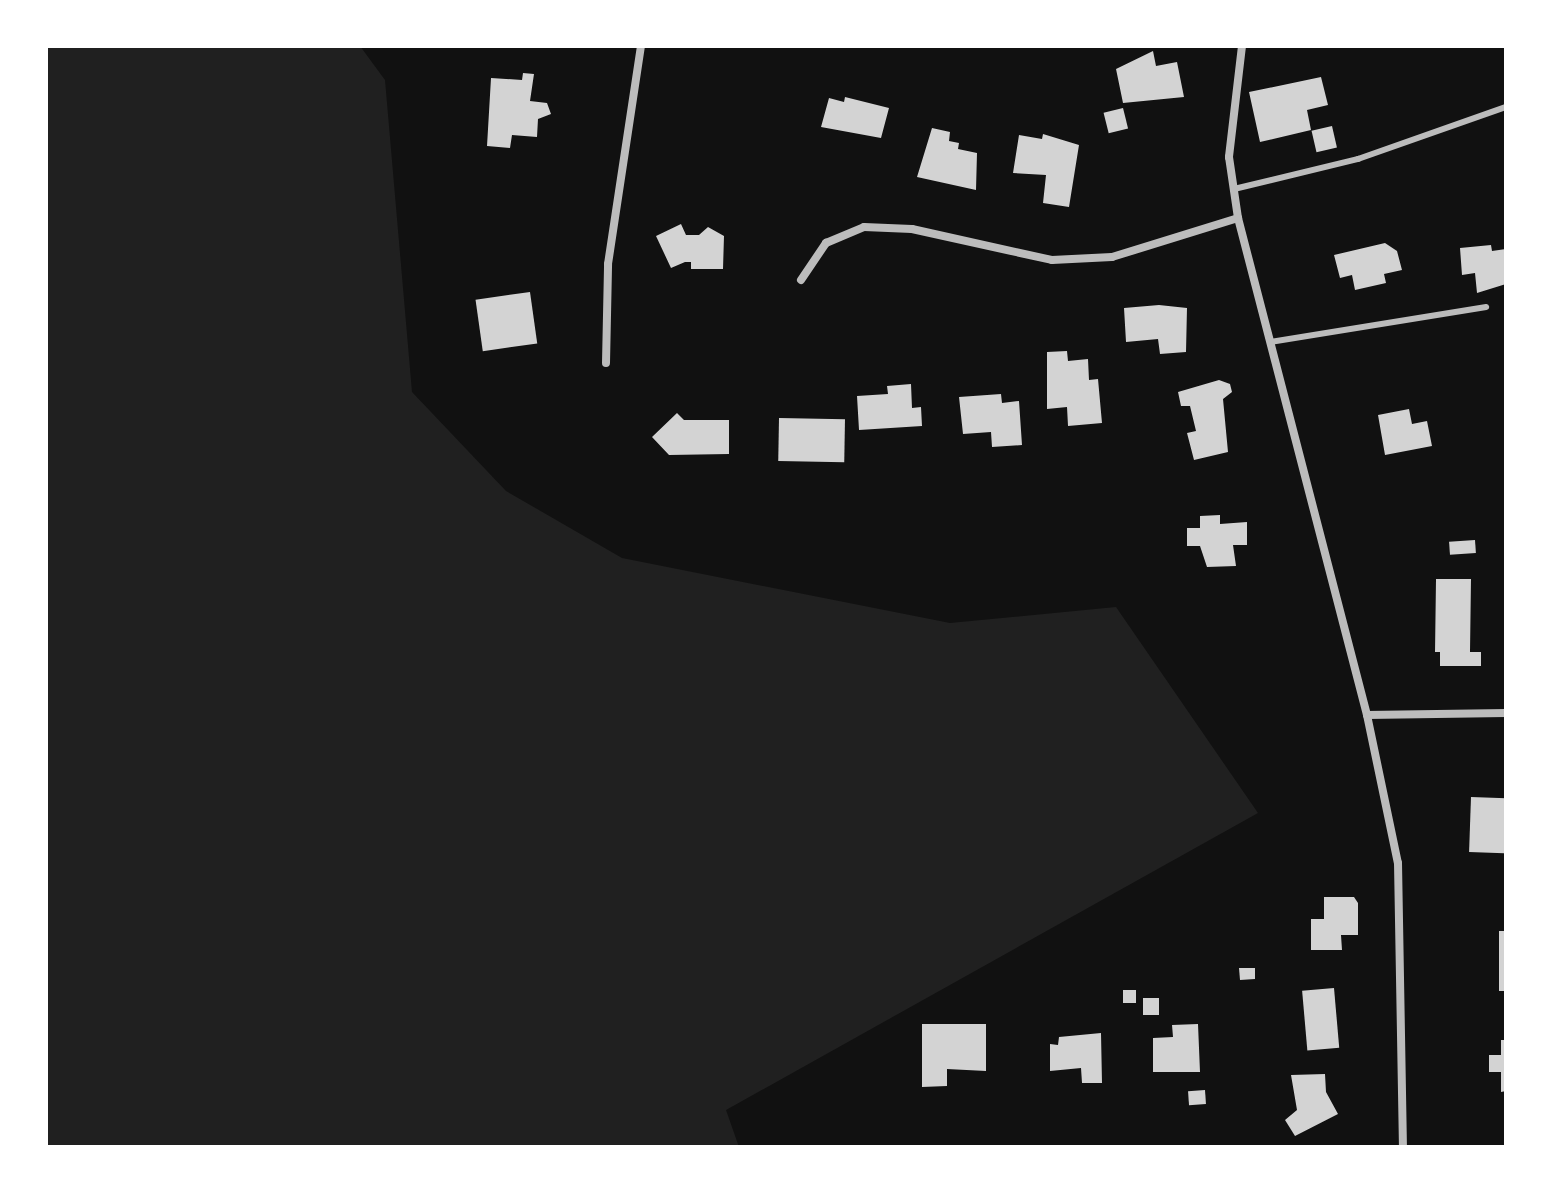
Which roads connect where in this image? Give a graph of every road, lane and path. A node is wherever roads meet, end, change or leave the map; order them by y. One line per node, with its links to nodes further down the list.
1 (641, 46): 9 (street)
2 (1242, 46): 4 (street)
3 (1506, 107): 4 (lane)
4 (1234, 189): 5 (street)
5 (1238, 218): 6 (street); 8 (street)
6 (801, 280)
7 (1486, 307): 8 (lane)
8 (1270, 342): 11 (street)
9 (606, 363)
10 (1506, 713): 11 (street)
11 (1367, 715): 12 (street)
12 (1403, 1147)

